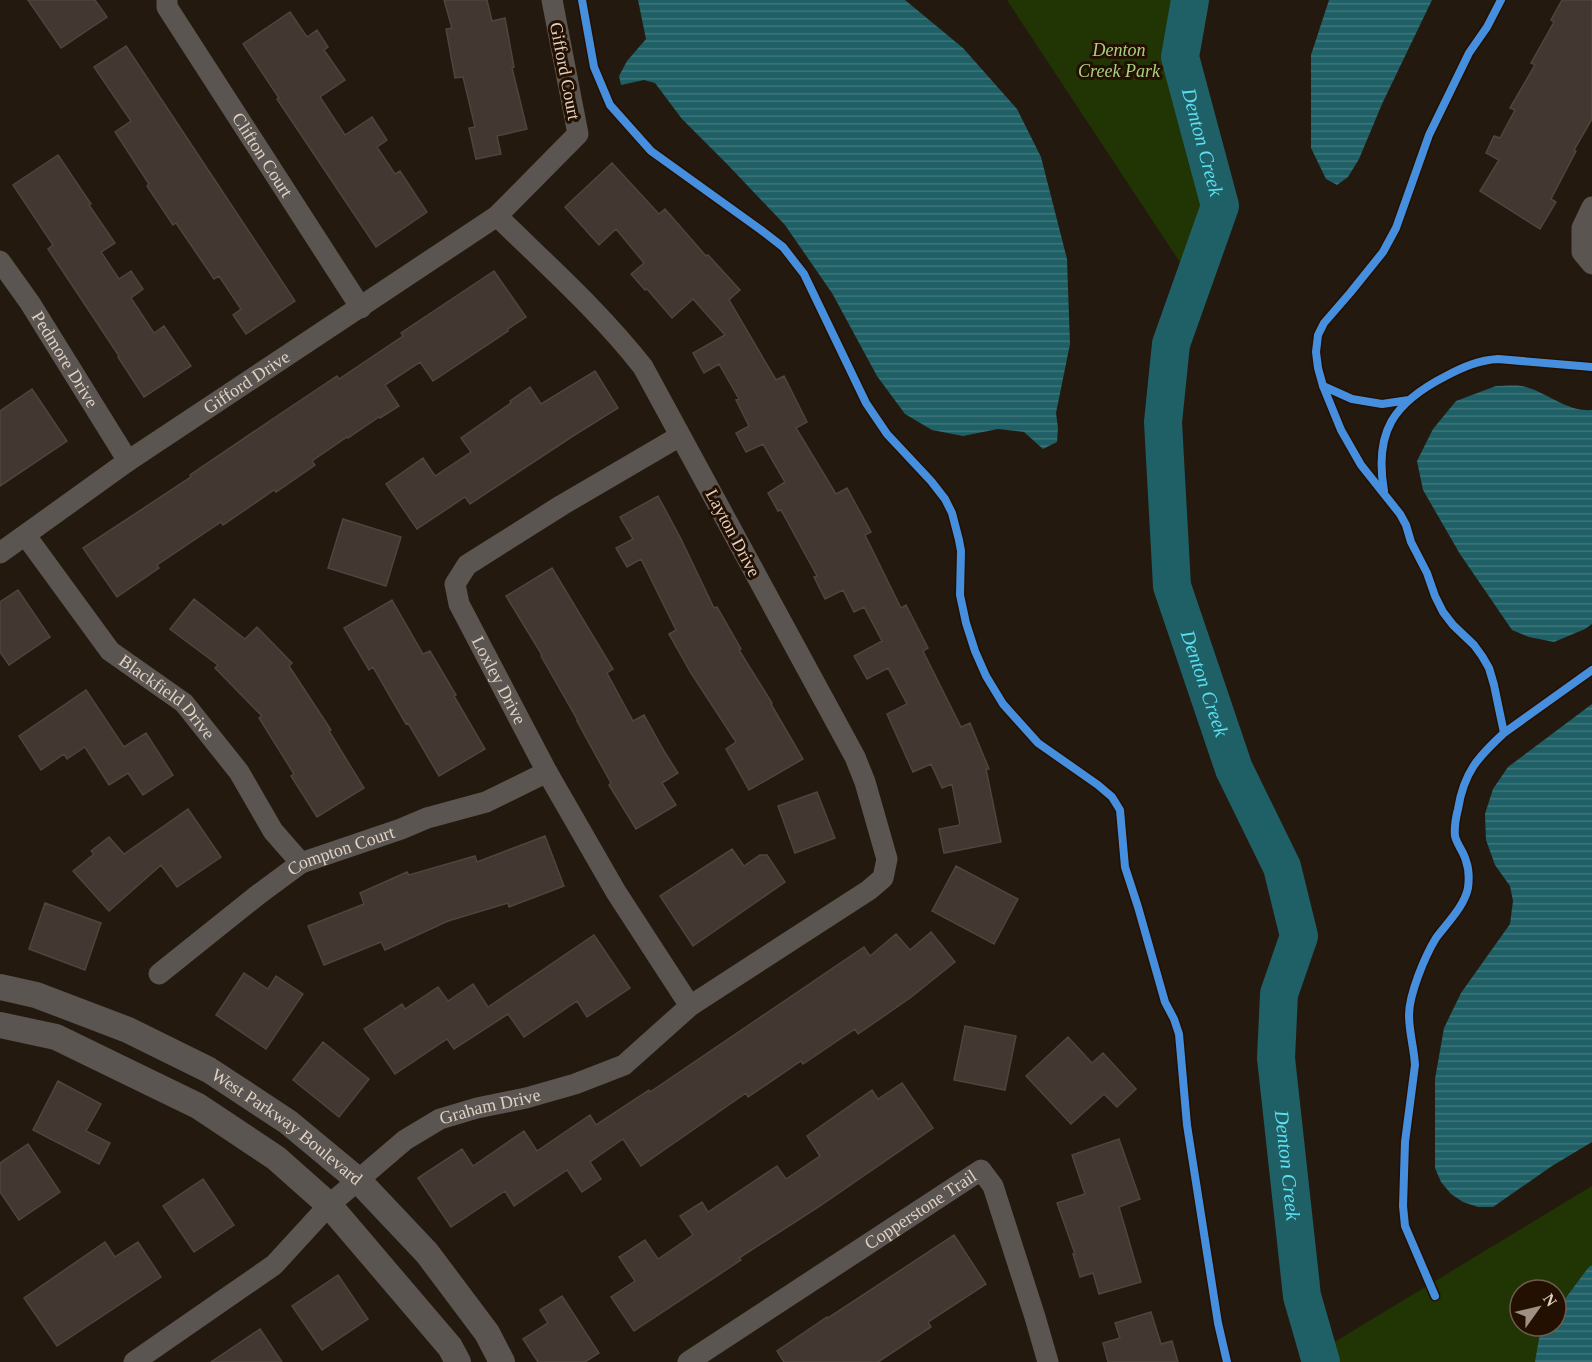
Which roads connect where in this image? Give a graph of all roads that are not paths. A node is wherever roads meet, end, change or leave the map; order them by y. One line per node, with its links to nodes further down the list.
1 (167, 0): 7 (street, Clifton Court)
2 (552, 0): 4 (street, Gifford Court)
3 (1592, 207): 6 (street)
4 (497, 216): 7 (street, Gifford Drive); 8 (street, Layton Drive)
5 (0, 261): 9 (street, Pedmore Drive)
6 (1592, 264)
7 (361, 308): 9 (street, Gifford Drive)
8 (680, 436): 12 (street, Loxley Drive); 14 (street, Layton Drive)
9 (129, 461): 10 (street, Gifford Drive)
10 (27, 536): 11 (street, Gifford Drive); 13 (street, Blackfield Drive)
11 (0, 553)
12 (548, 772): 13 (street, Compton Court); 17 (street, Loxley Drive)
13 (301, 863): 15 (street, Compton Court)
14 (869, 890): 17 (street, Graham Drive)
15 (159, 974)
16 (0, 987): 19 (street, West Parkway Boulevard)
17 (690, 1006): 19 (street, Graham Drive)
18 (0, 1026): 20 (street, West Parkway Boulevard)
19 (358, 1180): 20 (street, Graham Drive); 23 (street, West Parkway Boulevard)
20 (329, 1205): 21 (street, Graham Drive); 22 (street, West Parkway Boulevard)
21 (134, 1362)
22 (458, 1362)
23 (501, 1362)
24 (688, 1362): 25 (street, Copperstone Trail)
25 (1048, 1362)

